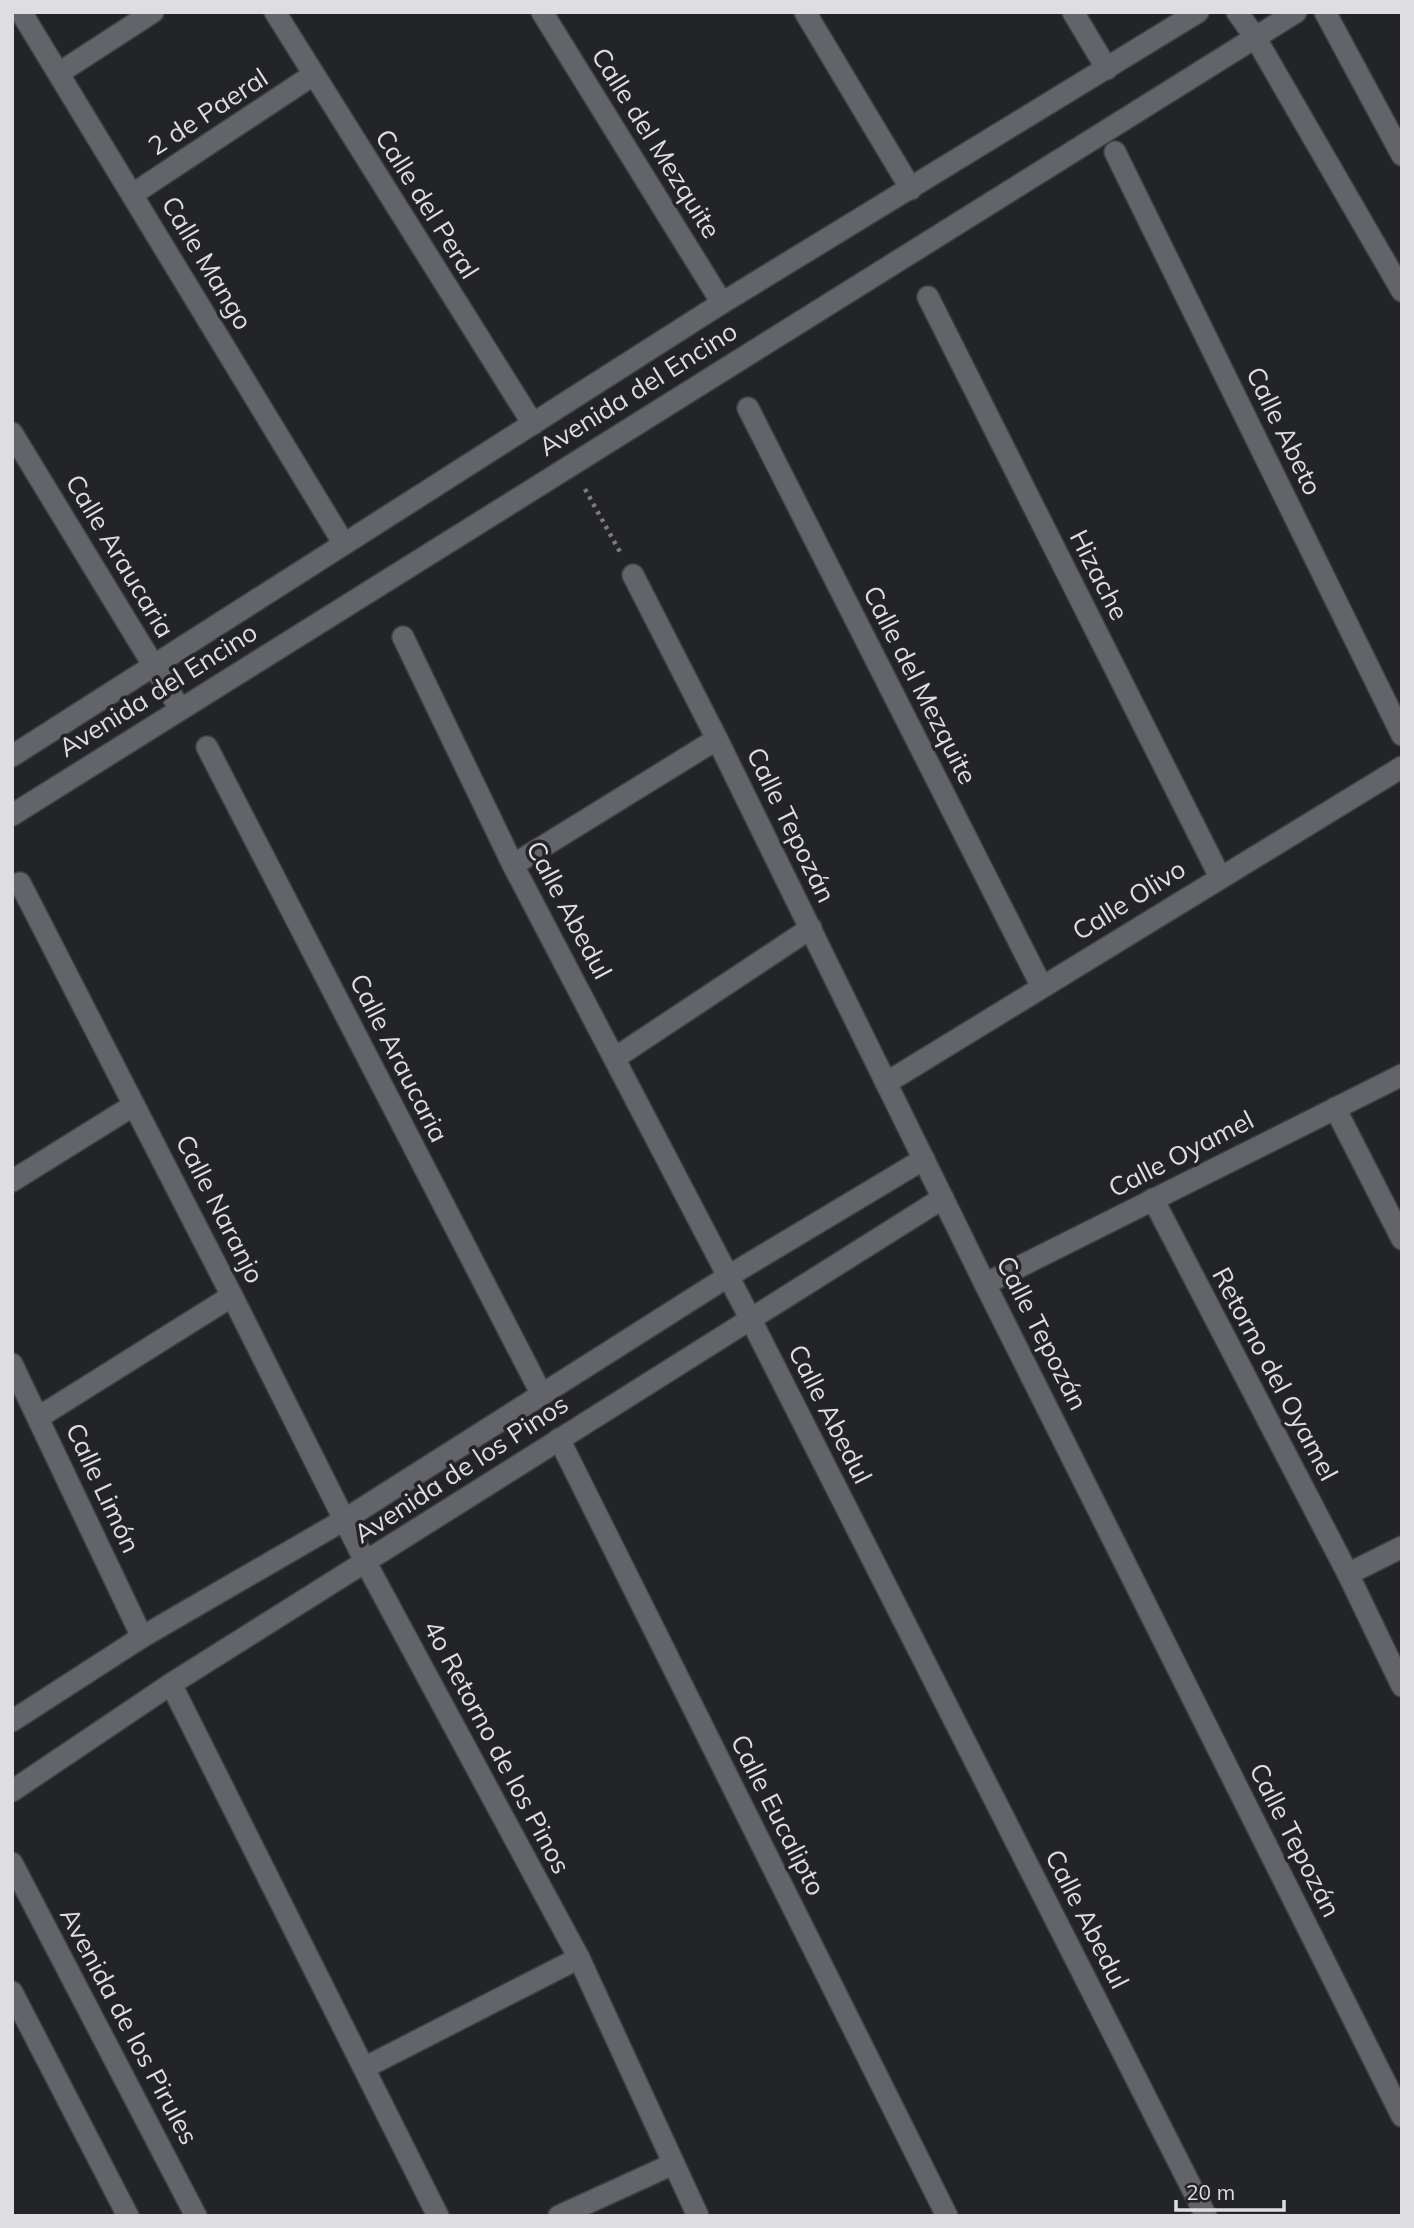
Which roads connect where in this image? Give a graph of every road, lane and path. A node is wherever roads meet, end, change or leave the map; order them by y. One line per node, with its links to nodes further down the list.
1 (21, 12): 13 (street, Calle Mango)
2 (153, 12): 13 (street)
3 (275, 12): 14 (street, Calle del Peral)
4 (542, 12): 21 (street, Calle del Mezquite)
5 (805, 12): 17 (street)
6 (1073, 12): 12 (street)
7 (1198, 12): 12 (street, Avenida del Encino)
8 (1237, 12): 11 (street)
9 (1296, 12): 11 (street, Avenida del Encino)
10 (1325, 12): 16 (street)
11 (1255, 37): 19 (street); 25 (street, Avenida del Encino)
12 (1107, 69): 17 (street, Avenida del Encino)
13 (59, 73): 18 (street, Calle Mango)
14 (313, 75): 18 (street, 2 de Paeral); 23 (street, Calle del Peral)
15 (1115, 152): 31 (street, Calle Abeto)
16 (1402, 155)
17 (911, 189): 21 (street, Avenida del Encino)
18 (133, 194): 26 (street, Calle Mango)
19 (1402, 291)
20 (928, 297): 38 (street, Hizache)
21 (722, 303): 23 (street, Avenida del Encino)
22 (748, 408): 41 (street, Calle del Mezquite)
23 (533, 424): 26 (street, Avenida del Encino)
24 (12, 433): 29 (street, Calle Araucaria)
25 (571, 464): 27 (path); 30 (street, Avenida del Encino)
26 (344, 544): 29 (street, Avenida del Encino)
27 (633, 575): 32 (street, Calle Tepozán)
28 (403, 637): 37 (street, Calle Abedul)
29 (153, 666): 30 (street, Calle Araucaria); 34 (street, Avenida del Encino)
30 (180, 709): 36 (street, Avenida del Encino)
31 (1402, 735)
32 (718, 738): 37 (street); 40 (street, Calle Tepozán)
33 (207, 747): 57 (street, Calle Araucaria)
34 (12, 756)
35 (1402, 766): 38 (street, Calle Olivo)
36 (12, 815)
37 (513, 865): 42 (street, Calle Abedul)
38 (1220, 877): 41 (street, Calle Olivo)
39 (20, 883): 45 (street, Calle Naranjo)
40 (811, 928): 42 (street); 44 (street, Calle Tepozán)
41 (1042, 987): 44 (street, Calle Olivo)
42 (615, 1058): 52 (street, Calle Abedul)
43 (1402, 1074): 46 (street, Calle Oyamel)
44 (886, 1083): 47 (street, Calle Tepozán)
45 (134, 1105): 48 (street); 54 (street, Calle Naranjo)
46 (1335, 1108): 50 (street, Calle Oyamel); 51 (street)
47 (924, 1159): 49 (street, Calle Tepozán); 52 (street, Avenida de los Pinos)
48 (12, 1181)
49 (943, 1198): 53 (street, Calle Tepozán); 55 (street, Avenida de los Pinos)
50 (1153, 1199): 53 (street, Calle Oyamel); 63 (street, Retorno del Oyamel)
51 (1402, 1239)
52 (727, 1277): 55 (street, Calle Abedul); 57 (street, Avenida de los Pinos)
53 (985, 1284): 73 (street, Calle Tepozán)
54 (232, 1296): 58 (street); 60 (street, Calle Naranjo)
55 (750, 1318): 59 (street, Avenida de los Pinos); 81 (street, Calle Abedul)
56 (12, 1364): 58 (street, Calle Limón)
57 (542, 1395): 60 (street, Avenida de los Pinos)
58 (39, 1417): 64 (street, Calle Limón)
59 (559, 1438): 62 (street, Avenida de los Pinos); 80 (street, Calle Eucalipto)
60 (344, 1520): 62 (street, Calle Naranjo); 64 (street, Avenida de los Pinos)
61 (1402, 1547): 63 (street)
62 (366, 1563): 65 (street, Avenida de los Pinos); 70 (street, 4o Retorno de los Pinos)
63 (1348, 1574): 66 (street, Retorno del Oyamel)
64 (142, 1637): 67 (street, Avenida de los Pinos)
65 (171, 1684): 68 (street, Avenida de los Pinos); 72 (street)
66 (1402, 1686)
67 (12, 1721)
68 (12, 1791)
69 (12, 1863): 77 (street, Avenida de los Pirules)
70 (579, 1958): 72 (street); 74 (street, 4o Retorno de los Pinos)
71 (12, 1992): 76 (street)
72 (364, 2068): 75 (street)
73 (1402, 2116)
74 (673, 2164): 78 (street); 79 (street, 4o Retorno de los Pinos)
75 (436, 2212)
76 (128, 2216)
77 (196, 2216)
78 (559, 2216)
79 (698, 2216)
80 (947, 2216)
81 (1206, 2216)

